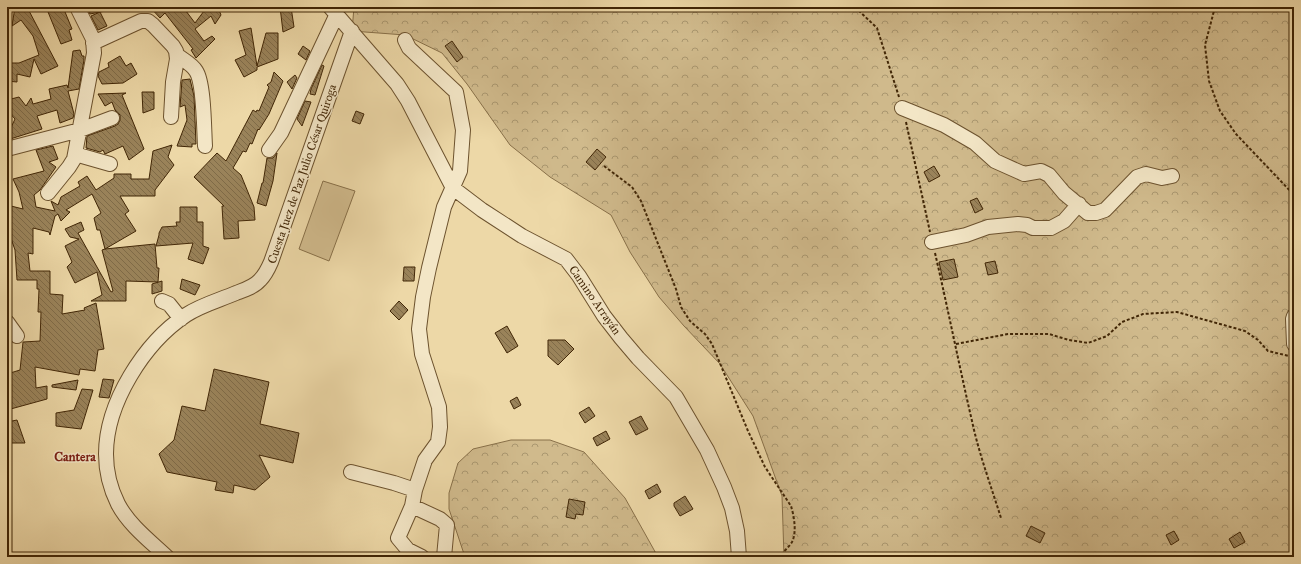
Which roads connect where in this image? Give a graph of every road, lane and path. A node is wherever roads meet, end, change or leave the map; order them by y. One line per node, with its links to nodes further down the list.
1 (77, 7): 7 (street)
2 (855, 7): 9 (path)
3 (1215, 7): 22 (path)
4 (334, 10): 5 (street, Camino Arrayán); 15 (street)
5 (352, 31): 20 (street, Camino Arrayán); 27 (street, Cuesta Juez de Paz Julio César Quiroga)
6 (405, 40): 20 (street)
7 (94, 43): 8 (street); 12 (street)
8 (177, 55): 10 (street); 13 (street)
9 (902, 108): 23 (street); 24 (path)
10 (171, 117)
11 (112, 118): 12 (street)
12 (80, 130): 14 (street); 16 (street)
13 (205, 146)
14 (7, 149)
15 (268, 150)
16 (75, 154): 17 (street); 21 (street)
17 (110, 164)
18 (604, 166): 41 (path)
19 (1172, 176): 23 (street)
20 (453, 188): 34 (street); 40 (street, Camino Arrayán)
21 (48, 193)
22 (1294, 195)
23 (1079, 204): 24 (street)
24 (932, 242): 30 (path)
25 (162, 301): 27 (street)
26 (1294, 316): 31 (street)
27 (181, 319): 37 (street, Cuesta Juez de Paz Julio César Quiroga)
28 (7, 322): 29 (street)
29 (17, 336)
30 (956, 344): 32 (path); 36 (path)
31 (1294, 344)
32 (1294, 357)
33 (351, 472): 34 (street)
34 (415, 490): 35 (street)
35 (412, 506): 38 (street); 39 (street)
36 (1001, 518)
37 (167, 557)
38 (422, 557)
39 (444, 557)
40 (739, 557)
41 (780, 557)

